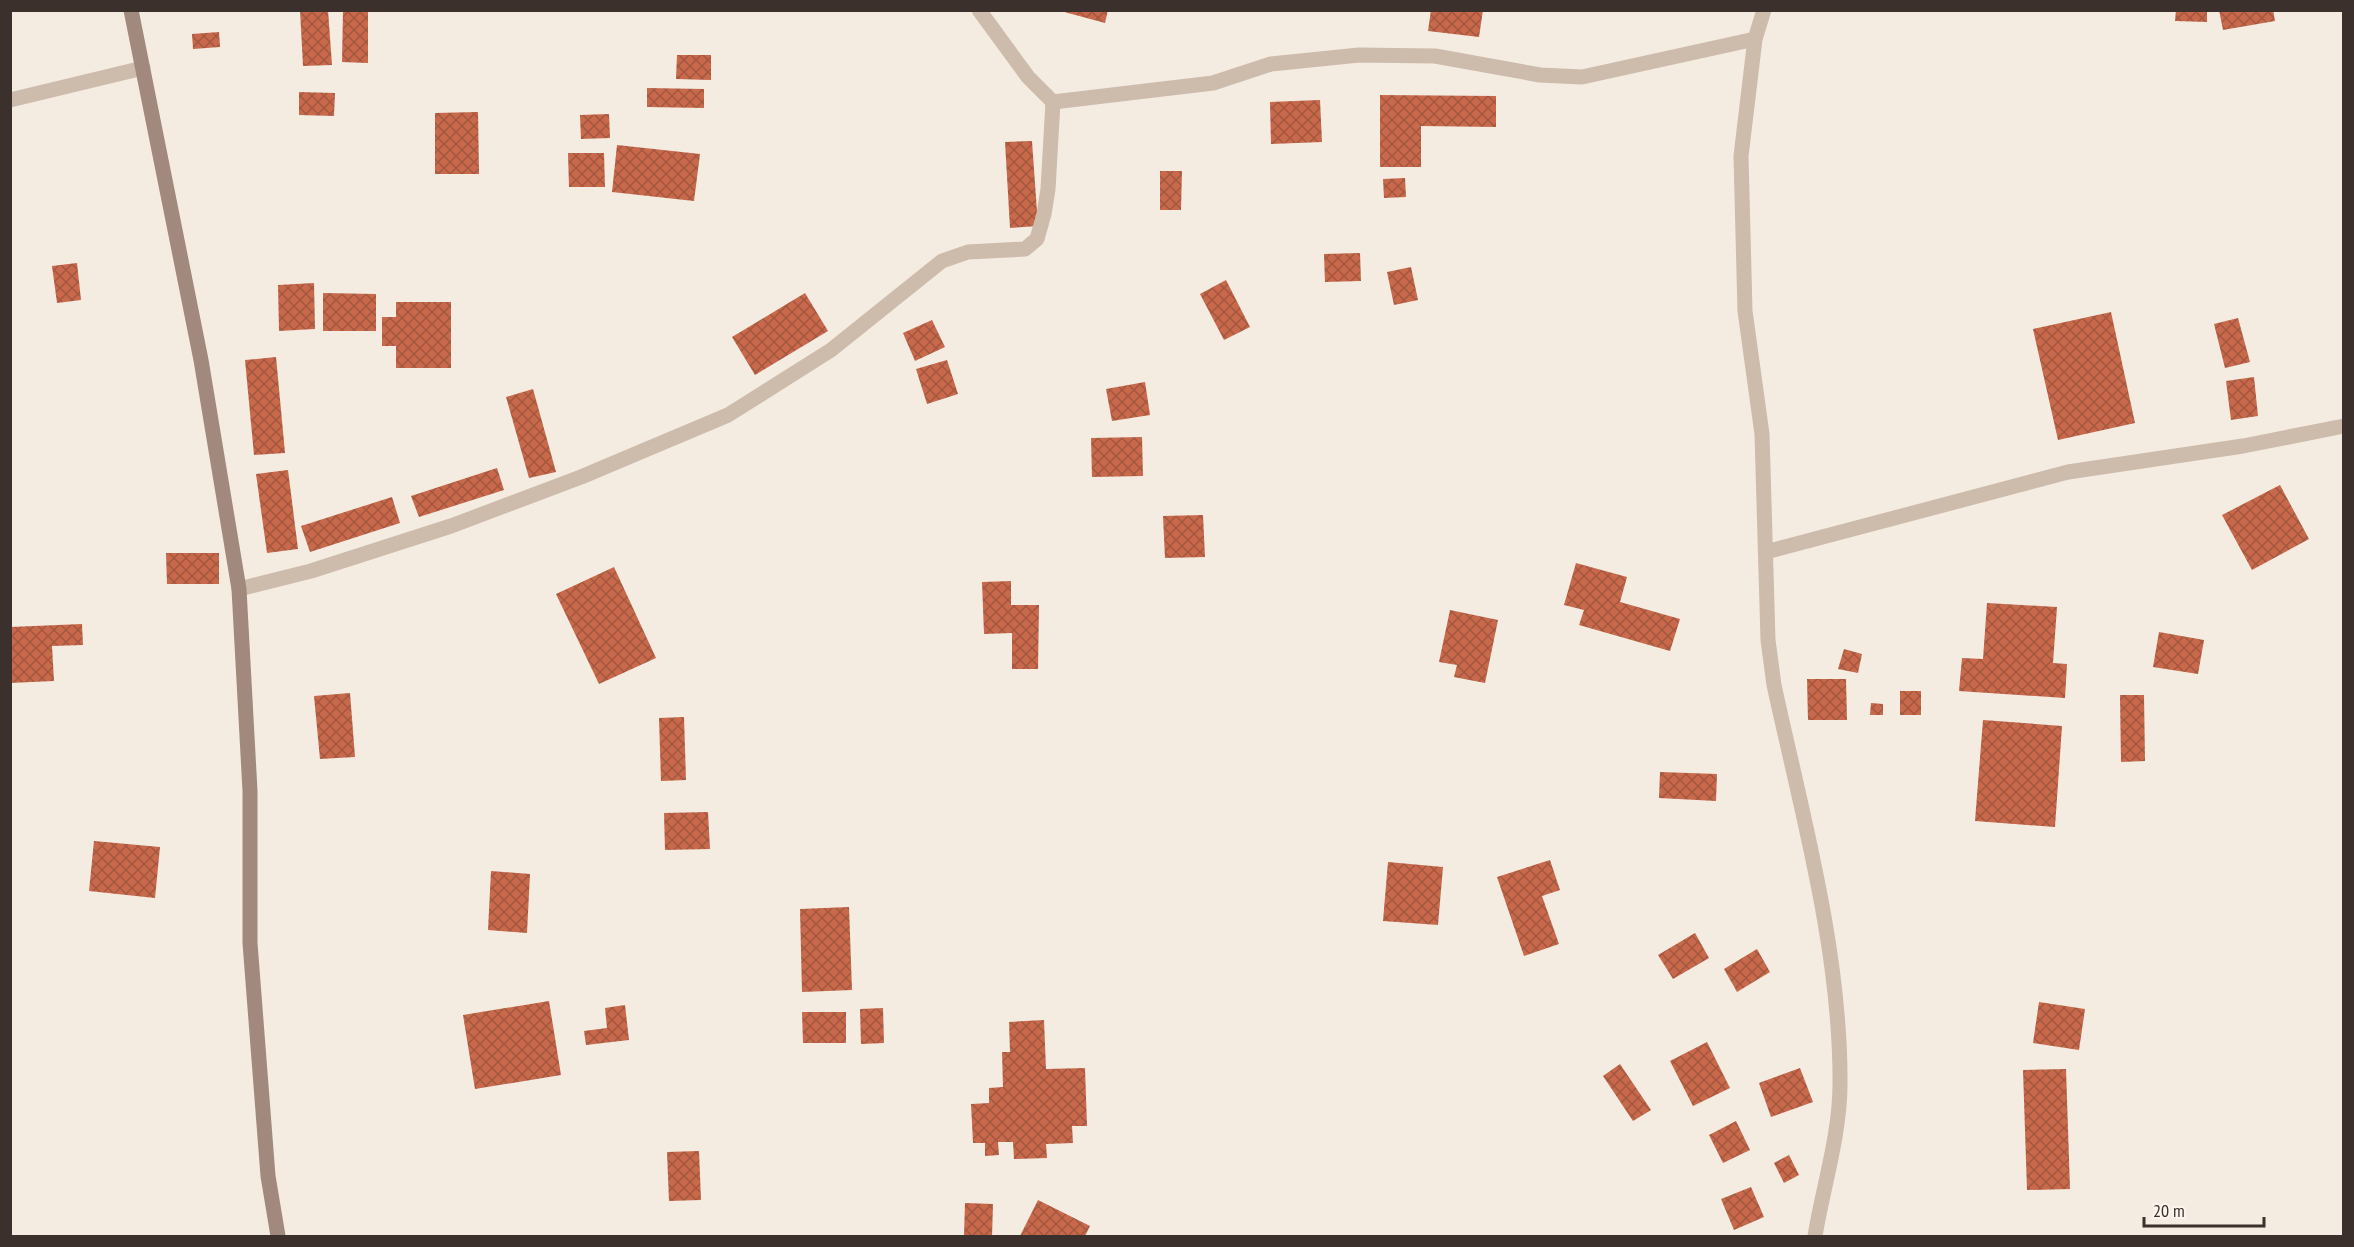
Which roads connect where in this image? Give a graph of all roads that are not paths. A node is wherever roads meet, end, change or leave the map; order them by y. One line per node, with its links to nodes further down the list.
1 (131, 10): 5 (street)
2 (979, 10): 7 (street)
3 (1764, 10): 4 (street)
4 (1755, 39): 7 (street); 9 (street)
5 (142, 68): 6 (street); 10 (street)
6 (10, 100)
7 (1053, 102): 10 (street)
8 (2343, 426): 9 (street)
9 (1766, 552): 12 (street)
10 (238, 589): 11 (street)
11 (279, 1236)
12 (1815, 1236)

